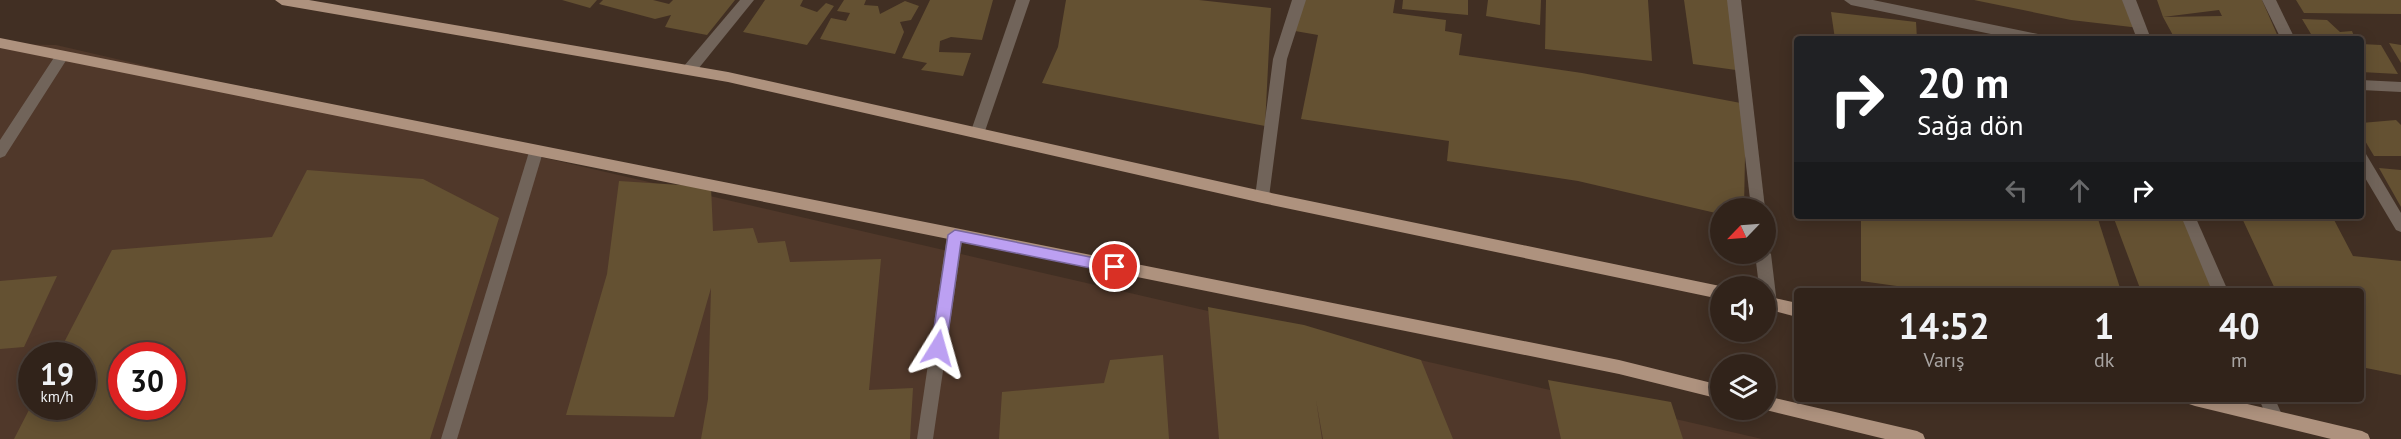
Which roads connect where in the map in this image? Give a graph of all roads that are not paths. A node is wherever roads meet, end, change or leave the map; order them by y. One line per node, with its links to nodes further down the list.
1 (282, 0): 16 (main road)
2 (747, 0): 16 (street)
3 (1023, 0): 19 (street)
4 (1299, 0): 23 (street)
5 (1734, 0): 24 (street)
6 (1851, 0): 10 (street)
7 (1922, 0): 10 (street)
8 (2129, 0): 12 (street)
9 (2269, 0): 13 (street)
10 (1928, 16): 11 (street)
11 (2024, 36)
12 (2143, 36)
13 (2287, 36)
14 (0, 43): 15 (main road)
15 (62, 56): 20 (street); 21 (main road)
16 (689, 70): 19 (main road)
17 (2364, 85): 18 (street)
18 (2401, 87)
19 (978, 131): 23 (main road)
20 (0, 152)
21 (536, 152): 27 (main road); 37 (street)
22 (2364, 163): 26 (street)
23 (1262, 197): 29 (main road)
24 (1757, 198)
25 (2189, 219): 28 (street)
26 (2401, 226)
27 (955, 235): 32 (main road); 38 (street)
28 (2219, 288)
29 (1710, 291)
30 (1776, 305): 31 (main road)
31 (1794, 309)
32 (1710, 390)
33 (2208, 402): 36 (main road)
34 (2268, 402): 36 (street)
35 (1776, 405): 39 (main road)
36 (2275, 417): 40 (main road)
37 (449, 439)
38 (925, 439)
39 (1917, 439)
40 (2362, 439)

